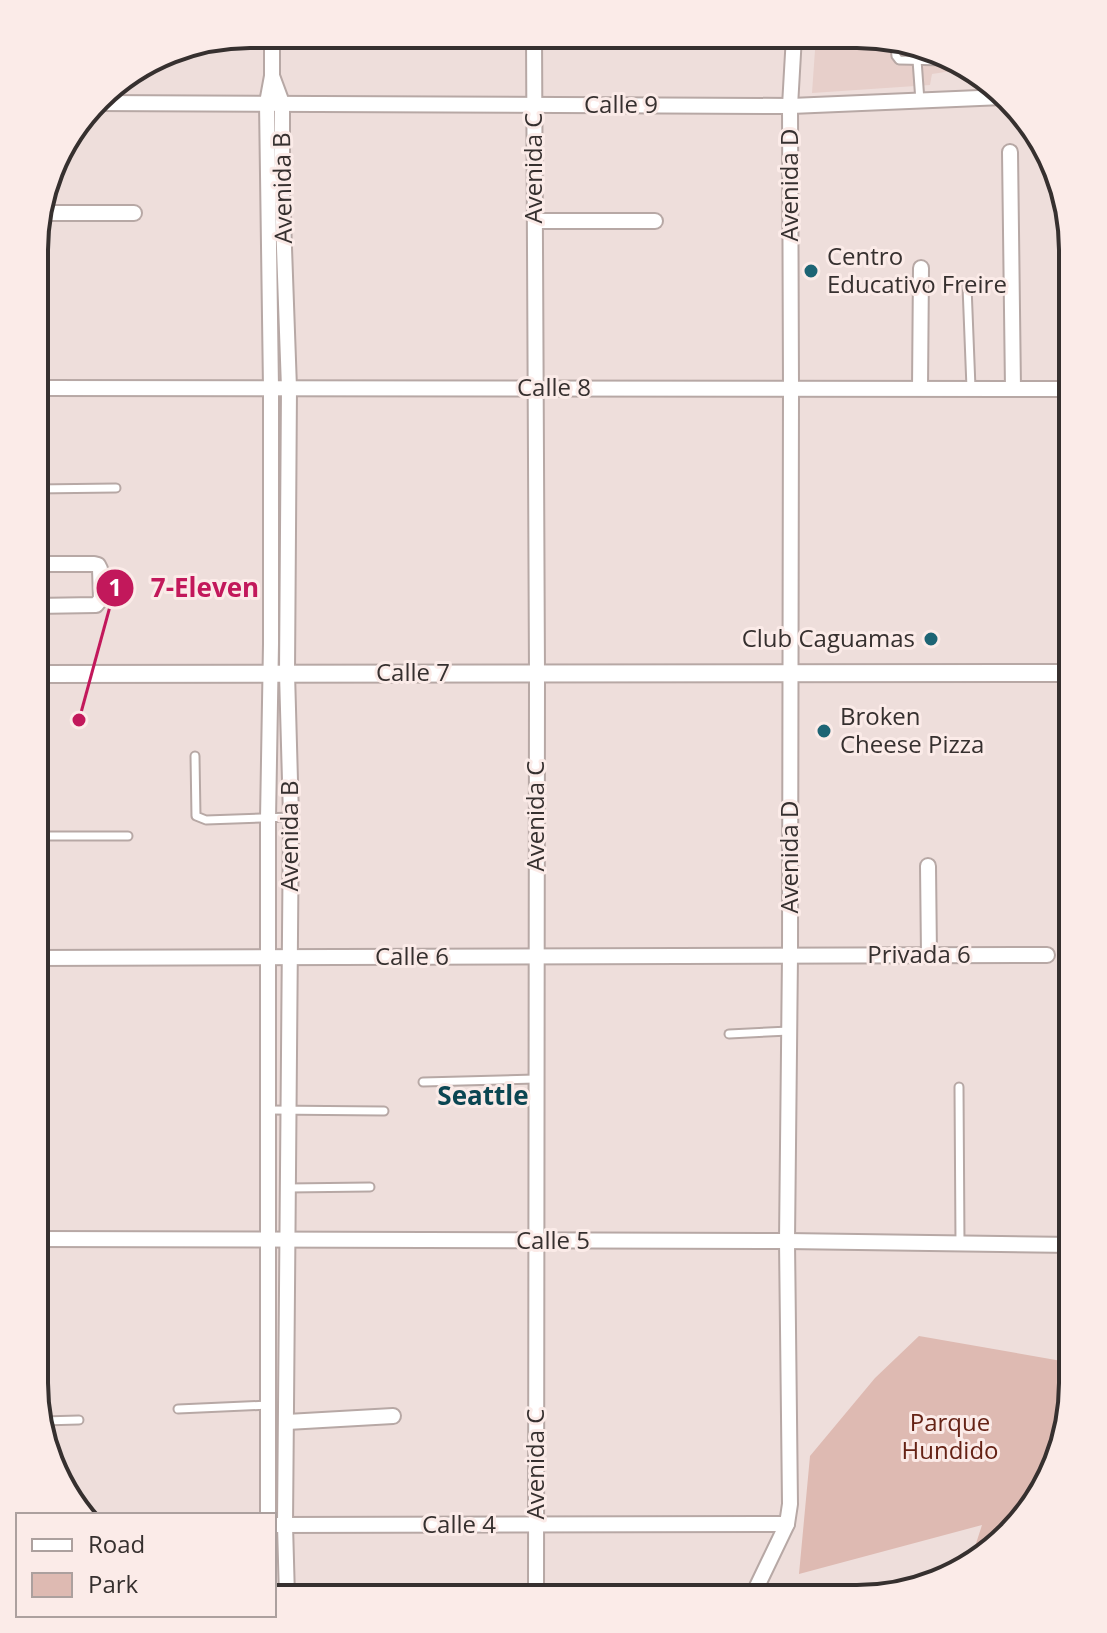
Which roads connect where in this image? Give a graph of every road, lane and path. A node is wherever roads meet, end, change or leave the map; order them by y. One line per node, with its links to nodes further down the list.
1 (272, 48): 10 (street, Avenida B)
2 (534, 48): 11 (street, Avenida C)
3 (793, 48): 12 (street, Avenida D)
4 (896, 52): 5 (lane)
5 (917, 60): 6 (lane); 8 (lane)
6 (924, 60)
7 (990, 98): 8 (street, Calle 9)
8 (920, 101): 12 (street, Calle 9)
9 (112, 103): 10 (street, Calle 9)
10 (275, 103): 11 (street, Calle 9); 14 (street, Avenida B)
11 (534, 105): 12 (street, Calle 9); 17 (street, Avenida C)
12 (790, 106): 25 (street, Avenida D)
13 (1010, 152): 28 (street)
14 (275, 192): 22 (street, Avenida B); 23 (street, Avenida B)
15 (52, 213): 16 (street)
16 (134, 213)
17 (535, 221): 18 (street); 24 (street, Avenida C)
18 (655, 221)
19 (921, 268): 26 (street)
20 (967, 286): 27 (lane)
21 (48, 388): 22 (street, Calle 8)
22 (271, 388): 23 (street, Calle 8); 32 (street, Avenida B)
23 (289, 388): 24 (street, Calle 8); 33 (street, Avenida B)
24 (536, 388): 25 (street, Calle 8); 39 (street, Avenida C)
25 (791, 388): 26 (street, Calle 8); 36 (street, Avenida D)
26 (920, 388): 27 (street, Calle 8)
27 (971, 388): 28 (street, Calle 8)
28 (1013, 389): 29 (street, Calle 8)
29 (1059, 389)
30 (116, 488): 31 (lane)
31 (48, 489)
32 (271, 507): 33 (street); 37 (street, Avenida B)
33 (288, 508): 38 (street, Avenida B)
34 (48, 564): 35 (street)
35 (48, 606)
36 (790, 672): 39 (street, Calle 7); 40 (street, Calle 7); 48 (street, Avenida D)
37 (269, 673): 38 (street, Calle 7); 41 (street, Calle 7); 44 (street, Avenida B)
38 (287, 673): 39 (street, Calle 7); 43 (street, Avenida B)
39 (537, 673): 51 (street, Avenida C)
40 (1059, 673)
41 (48, 674)
42 (195, 756): 44 (lane)
43 (291, 817): 44 (lane); 54 (street, Avenida B)
44 (268, 819): 52 (street, Avenida B)
45 (48, 836): 46 (lane)
46 (128, 836)
47 (928, 866): 49 (street)
48 (790, 955): 49 (street, Privada 6); 51 (street, Calle 6); 55 (street, Avenida D)
49 (929, 955): 50 (street, Privada 6)
50 (1047, 955)
51 (535, 956): 54 (street, Calle 6); 57 (street, Avenida C)
52 (268, 957): 53 (street, Calle 6); 54 (street, Calle 6); 60 (street, Avenida B)
53 (48, 958)
54 (289, 958): 61 (street, Avenida B)
55 (789, 1031): 56 (lane); 69 (street, Avenida D)
56 (729, 1034)
57 (535, 1079): 58 (lane); 67 (street, Avenida C)
58 (423, 1082)
59 (959, 1087): 70 (lane)
60 (269, 1110): 61 (lane); 66 (street, Avenida B)
61 (289, 1110): 62 (lane); 64 (street, Avenida B)
62 (384, 1111)
63 (370, 1187): 64 (lane)
64 (288, 1188): 68 (street, Avenida B)
65 (48, 1239): 66 (street, Calle 5)
66 (269, 1240): 68 (street, Calle 5); 72 (street, Avenida B)
67 (536, 1240): 68 (street, Calle 5); 69 (street, Calle 5); 83 (street, Avenida C)
68 (288, 1241): 73 (street, Avenida B)
69 (787, 1241): 70 (street, Calle 5); 81 (street, Avenida D)
70 (960, 1244): 71 (street, Calle 5)
71 (1059, 1245)
72 (269, 1351): 73 (street); 74 (street, Avenida B)
73 (287, 1351): 79 (street, Avenida B)
74 (269, 1405): 75 (lane); 80 (street, Avenida B)
75 (178, 1409)
76 (393, 1416): 79 (street)
77 (79, 1420): 78 (lane)
78 (52, 1421)
79 (287, 1422): 82 (street, Avenida B)
80 (268, 1513)
81 (787, 1524): 83 (street, Calle 4); 86 (street, Avenida D)
82 (280, 1525): 83 (street, Calle 4); 84 (street, Avenida B)
83 (536, 1525): 85 (street, Avenida C)
84 (286, 1585)
85 (536, 1585)
86 (758, 1585)

